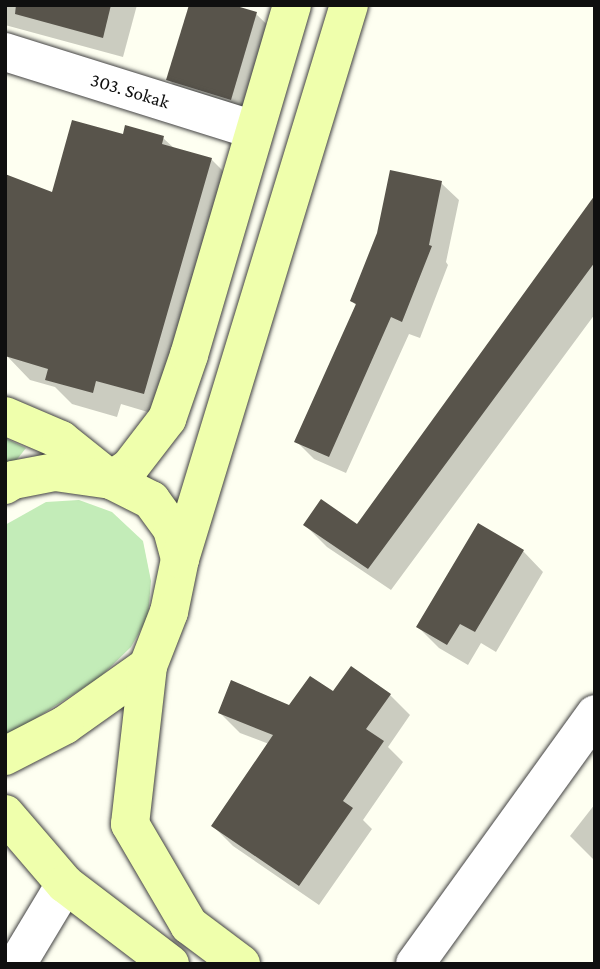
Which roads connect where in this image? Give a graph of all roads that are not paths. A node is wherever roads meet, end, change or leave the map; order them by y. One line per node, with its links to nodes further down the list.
1 (292, 5): 4 (main road)
2 (349, 5): 8 (main road)
3 (5, 52): 4 (street, 303. Sokak)
4 (254, 130): 6 (main road)
5 (5, 416): 6 (main road)
6 (111, 480): 7 (main road); 8 (main road)
7 (5, 485)
8 (180, 559): 9 (main road)
9 (148, 666): 11 (main road); 16 (main road)
10 (595, 714): 17 (street)
11 (5, 756)
12 (5, 814): 13 (main road)
13 (65, 884): 14 (street); 15 (main road)
14 (17, 964)
15 (170, 964)
16 (241, 964)
17 (415, 964)

